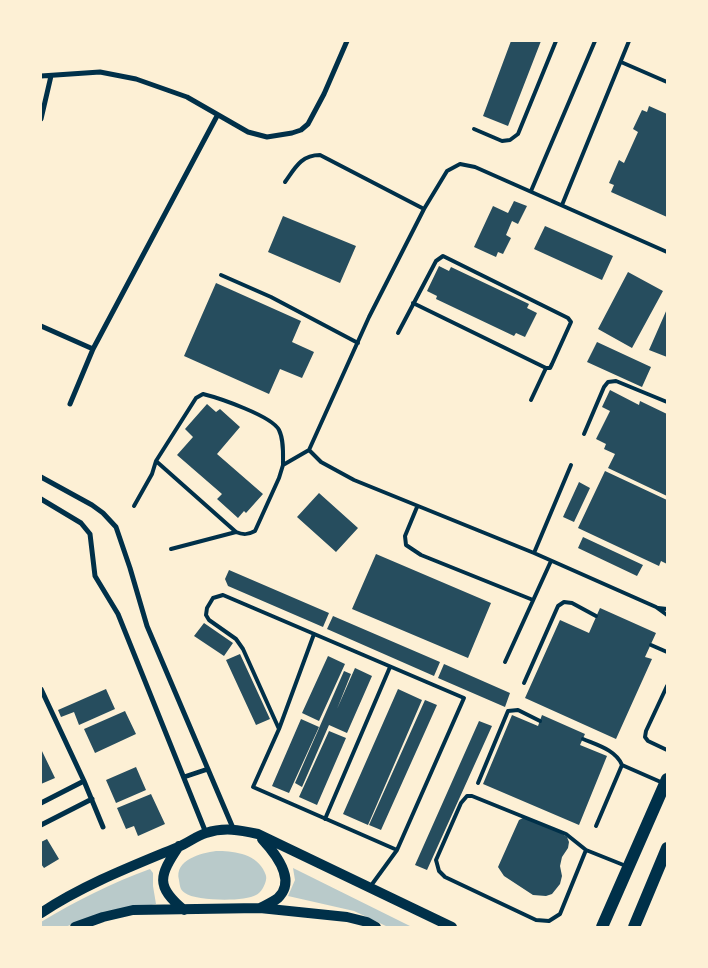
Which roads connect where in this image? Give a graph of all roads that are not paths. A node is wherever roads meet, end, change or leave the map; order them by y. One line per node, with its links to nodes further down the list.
1 (347, 41): 9 (street)
2 (556, 41): 11 (lane)
3 (596, 41): 13 (lane)
4 (629, 41): 5 (lane)
5 (621, 62): 8 (lane); 14 (lane)
6 (41, 76): 7 (street)
7 (51, 76): 9 (street); 10 (street)
8 (667, 82)
9 (217, 116): 22 (street)
10 (41, 119)
11 (474, 129)
12 (285, 182): 15 (lane)
13 (531, 191): 14 (lane); 15 (lane)
14 (562, 205): 16 (lane)
15 (424, 209): 21 (lane)
16 (667, 252)
17 (221, 275): 21 (lane)
18 (413, 303): 20 (lane); 23 (lane); 23 (lane)
19 (41, 326): 22 (street)
20 (398, 332)
21 (358, 343): 28 (lane)
22 (93, 349): 26 (street)
23 (546, 368): 24 (lane)
24 (531, 400)
25 (667, 402): 27 (lane)
26 (70, 404)
27 (584, 434)
28 (309, 450): 30 (lane); 35 (lane)
29 (156, 461): 30 (lane); 34 (lane); 36 (lane)
30 (283, 465): 36 (lane)
31 (571, 465): 38 (lane)
32 (41, 476): 58 (street)
33 (41, 499): 59 (street)
34 (134, 506)
35 (417, 507): 38 (lane); 40 (lane)
36 (236, 532): 37 (lane)
37 (171, 549)
38 (534, 553): 39 (lane)
39 (551, 560): 40 (lane); 41 (lane)
40 (533, 600): 48 (lane)
41 (656, 608): 42 (lane); 43 (lane)
42 (667, 609)
43 (667, 615)
44 (596, 616): 50 (lane)
45 (314, 634): 49 (lane); 54 (lane); 54 (lane)
46 (651, 644): 47 (lane)
47 (667, 652)
48 (505, 662)
49 (390, 667): 65 (lane); 74 (lane)
50 (524, 683)
51 (667, 686): 56 (lane)
52 (41, 689): 60 (street)
53 (540, 721): 62 (lane)
54 (279, 729): 65 (lane)
55 (582, 739): 57 (lane)
56 (667, 750)
57 (622, 765): 61 (lane); 67 (lane)
58 (208, 769): 59 (street); 69 (street)
59 (184, 777): 70 (street)
60 (84, 781): 63 (street); 64 (street)
61 (666, 781): 77 (main road)
62 (478, 784)
63 (92, 799): 66 (street); 68 (street)
64 (41, 803)
65 (325, 819): 74 (lane)
66 (41, 825)
67 (596, 826)
68 (103, 827)
69 (233, 828): 70 (main road); 71 (main road)
70 (206, 833): 72 (main road)
71 (258, 834): 78 (main road); 79 (main road)
72 (179, 846): 80 (main road); 81 (main road)
73 (667, 848): 76 (main road)
74 (397, 850): 78 (lane)
75 (586, 850): 75 (lane); 77 (lane)
76 (664, 864): 86 (main road)
77 (628, 867): 85 (main road)
78 (370, 887): 84 (main road)
79 (260, 908): 80 (main road); 82 (main road)
80 (184, 910): 83 (main road)
81 (41, 914)
82 (373, 926)
83 (75, 927)
84 (452, 927)
85 (602, 927)
86 (634, 927)

